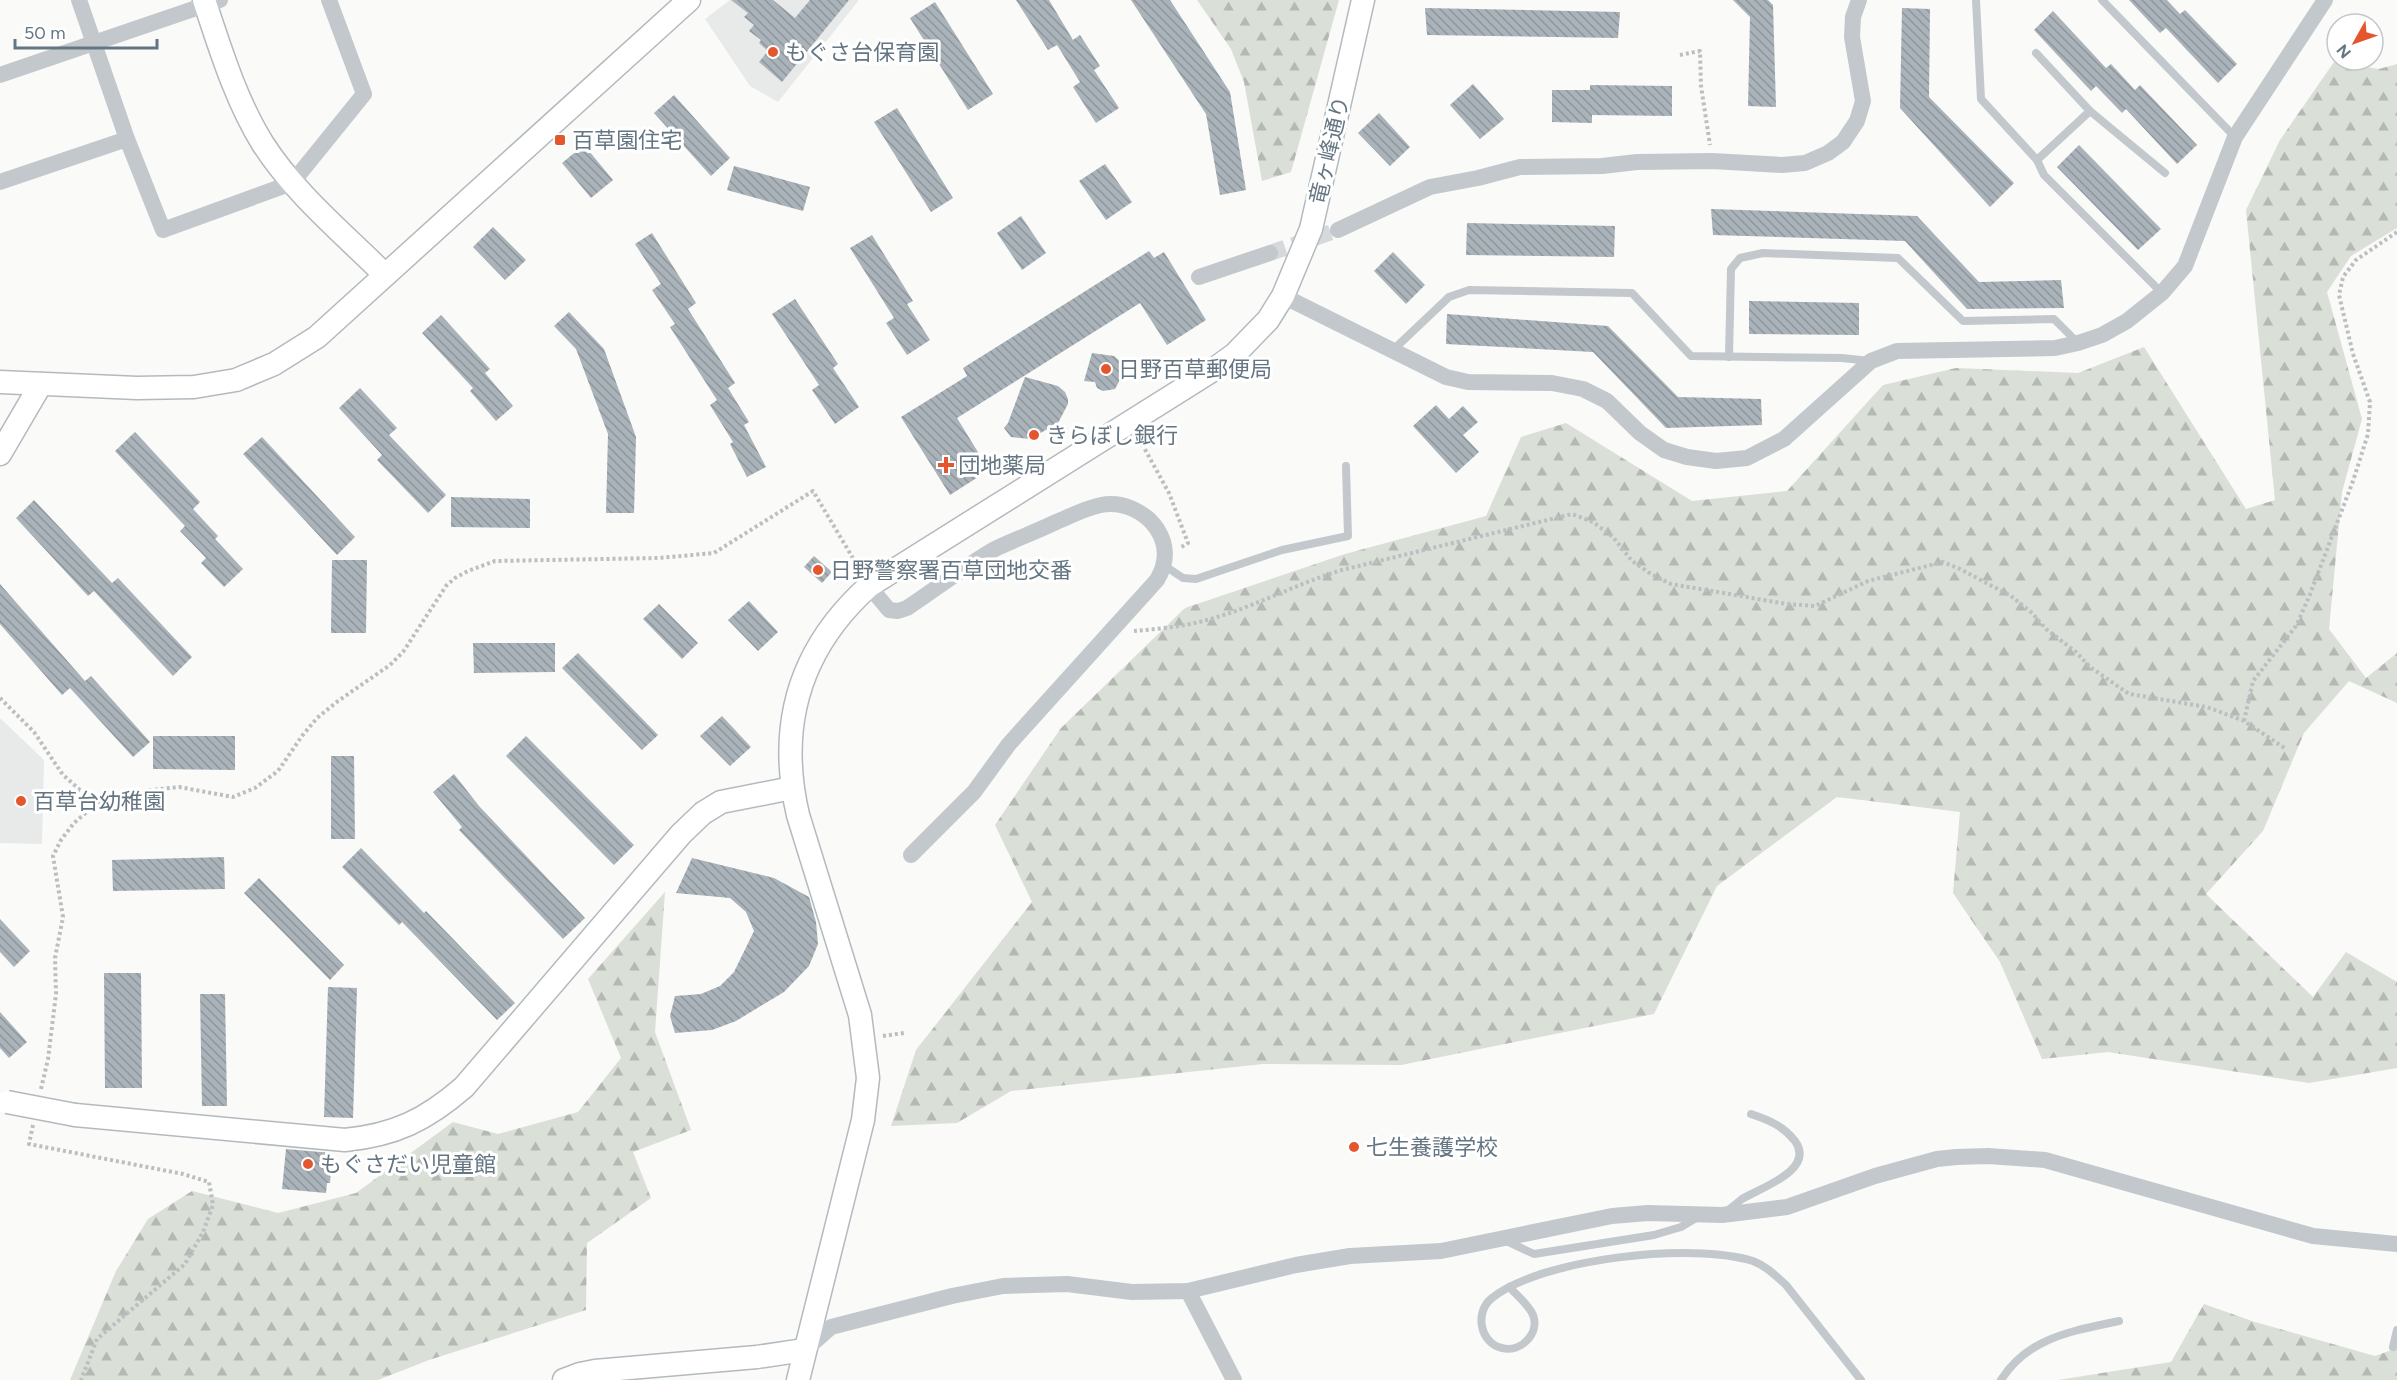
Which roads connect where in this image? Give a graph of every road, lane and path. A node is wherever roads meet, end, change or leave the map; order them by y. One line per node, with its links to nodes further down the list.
1 (79, 0): 10 (street)
2 (329, 0): 21 (street)
3 (689, 0): 25 (street)
4 (1363, 0): 28 (street, 竜ヶ峰通り)
5 (1859, 0): 18 (street)
6 (1976, 0): 17 (lane)
7 (2102, 0): 15 (lane)
8 (2325, 0): 15 (street)
9 (210, 2): 10 (street); 21 (street)
10 (95, 41): 13 (street); 16 (street)
11 (2036, 53): 14 (lane)
12 (1680, 55): 18 (path)
13 (0, 75)
14 (2090, 111): 17 (lane); 19 (lane)
15 (2235, 137): 27 (street)
16 (127, 139): 20 (street); 21 (street)
17 (2037, 160): 27 (lane)
18 (1712, 161): 22 (street)
19 (2165, 172)
20 (0, 182)
21 (292, 183): 25 (street)
22 (1338, 230)
23 (2397, 232): 43 (path)
24 (1269, 253): 26 (street)
25 (385, 275): 34 (street)
26 (1199, 277)
27 (2162, 294): 29 (street)
28 (1283, 296): 30 (street); 40 (street, 竜ヶ峰通り)
29 (2078, 343): 31 (lane); 32 (street)
30 (1392, 351): 31 (lane); 32 (street)
31 (1729, 357): 32 (lane)
32 (1871, 361)
33 (0, 382): 34 (street)
34 (40, 384): 36 (street)
35 (1142, 444): 38 (path)
36 (0, 454)
37 (1346, 466): 39 (lane)
38 (1188, 543)
39 (1165, 567): 40 (street); 41 (street)
40 (865, 579): 45 (street, 竜ヶ峰通り); 46 (path)
41 (1111, 633): 43 (path); 47 (street)
42 (0, 698): 46 (path)
43 (2244, 721): 44 (path)
44 (2286, 749)
45 (792, 788): 51 (street, bridge); 65 (street, 竜ヶ峰通り)
46 (103, 798): 50 (path)
47 (911, 855)
48 (904, 1033): 49 (path)
49 (879, 1037)
50 (40, 1091)
51 (4, 1099)
52 (1751, 1114): 55 (lane)
53 (34, 1123): 66 (path)
54 (1702, 1215): 55 (street); 56 (street); 57 (lane)
55 (1722, 1215): 58 (street)
56 (1502, 1239): 57 (lane); 61 (street)
57 (1600, 1243): 59 (lane)
58 (2397, 1244)
59 (1602, 1260): 60 (lane); 70 (lane)
60 (1509, 1287): 60 (lane)
61 (1188, 1291): 65 (street); 69 (street)
62 (2119, 1321): 71 (lane)
63 (2397, 1330): 64 (lane)
64 (2393, 1347)
65 (804, 1350): 67 (street); 68 (street, 竜ヶ峰通り)
66 (81, 1380)
67 (564, 1380)
68 (798, 1380)
69 (1234, 1380)
70 (1861, 1380)
71 (2001, 1380)

